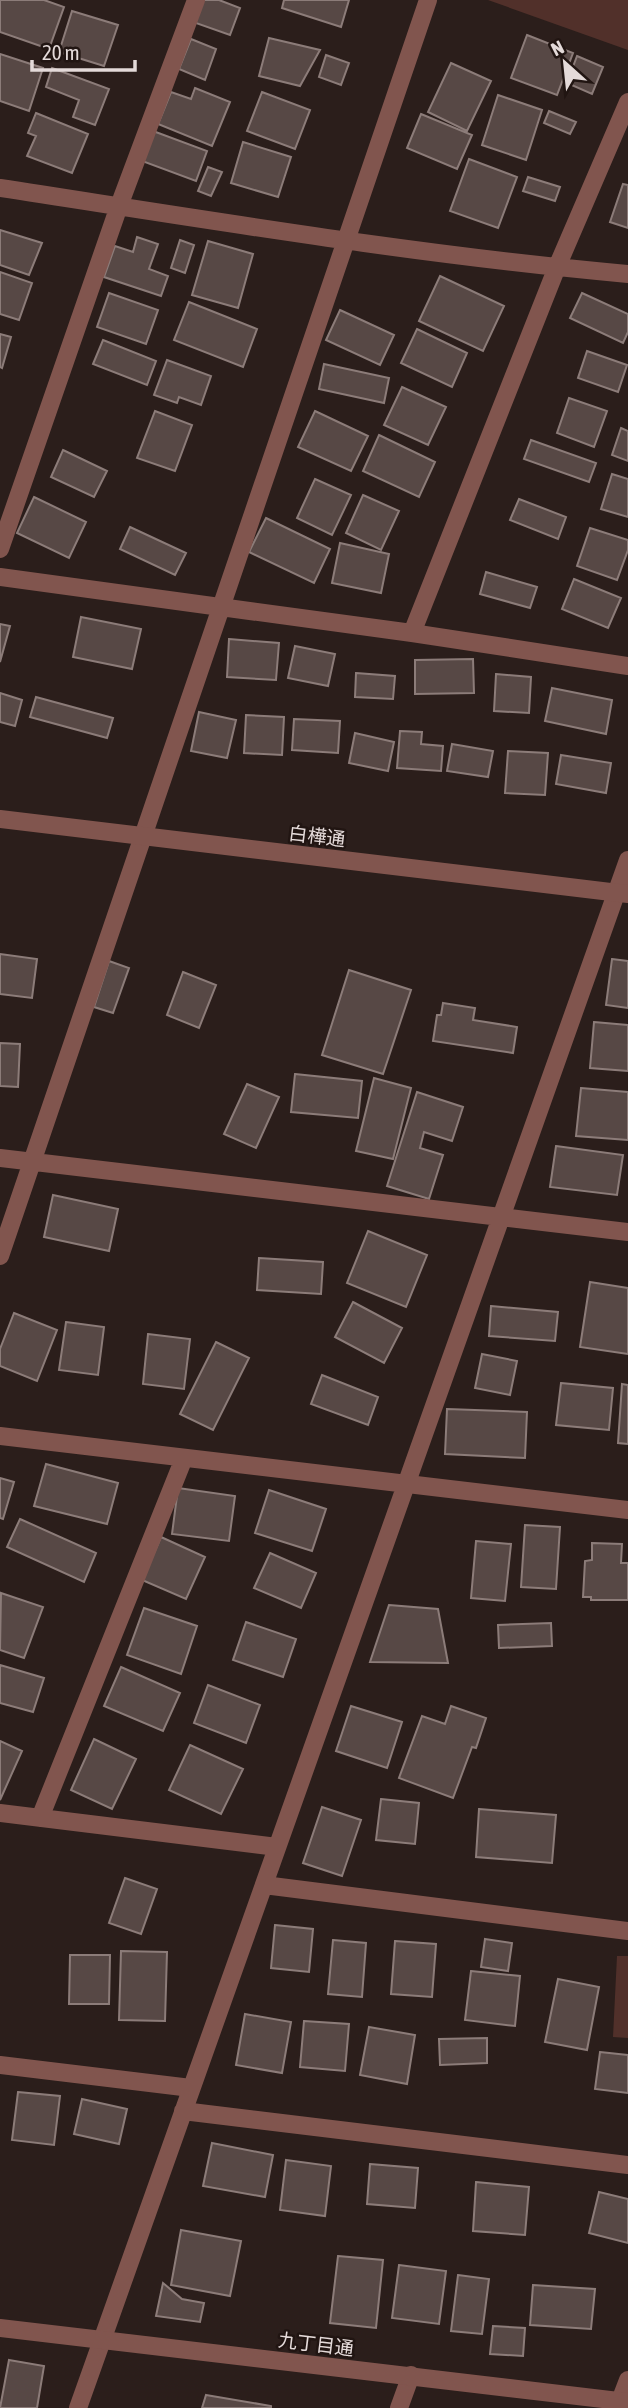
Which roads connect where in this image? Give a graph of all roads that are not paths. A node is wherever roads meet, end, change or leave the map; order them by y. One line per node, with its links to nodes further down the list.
1 (196, 0): 5 (street)
2 (428, 0): 6 (street)
3 (628, 102): 7 (street)
4 (0, 188): 5 (street)
5 (119, 206): 6 (street); 9 (street)
6 (346, 240): 7 (street); 11 (street)
7 (556, 267): 8 (street); 12 (street)
8 (628, 274)
9 (0, 549)
10 (0, 577): 11 (street)
11 (220, 606): 12 (street); 15 (street)
12 (412, 633): 13 (street)
13 (628, 666)
14 (0, 818): 15 (street, 白樺通)
15 (142, 836): 17 (street, 白樺通); 19 (street)
16 (628, 860): 17 (street)
17 (622, 894): 20 (street)
18 (0, 1158): 19 (street)
19 (32, 1163): 20 (street); 22 (street)
20 (501, 1217): 21 (street); 25 (street)
21 (628, 1232)
22 (0, 1256)
23 (0, 1436): 24 (street)
24 (184, 1458): 25 (street); 28 (street)
25 (406, 1485): 26 (street); 29 (street)
26 (628, 1510)
27 (0, 1813): 28 (street)
28 (40, 1818): 29 (street)
29 (277, 1847): 30 (street)
30 (264, 1885): 31 (street); 33 (street)
31 (628, 1931)
32 (0, 2065): 33 (street)
33 (191, 2088): 34 (street)
34 (183, 2111): 35 (street); 37 (street)
35 (628, 2165)
36 (0, 2328): 37 (street, 九丁目通)
37 (101, 2340): 38 (street, 九丁目通); 41 (street)
38 (411, 2375): 40 (street, 九丁目通); 42 (street)
39 (628, 2380): 40 (street)
40 (624, 2401)
41 (78, 2408)
42 (400, 2408)

